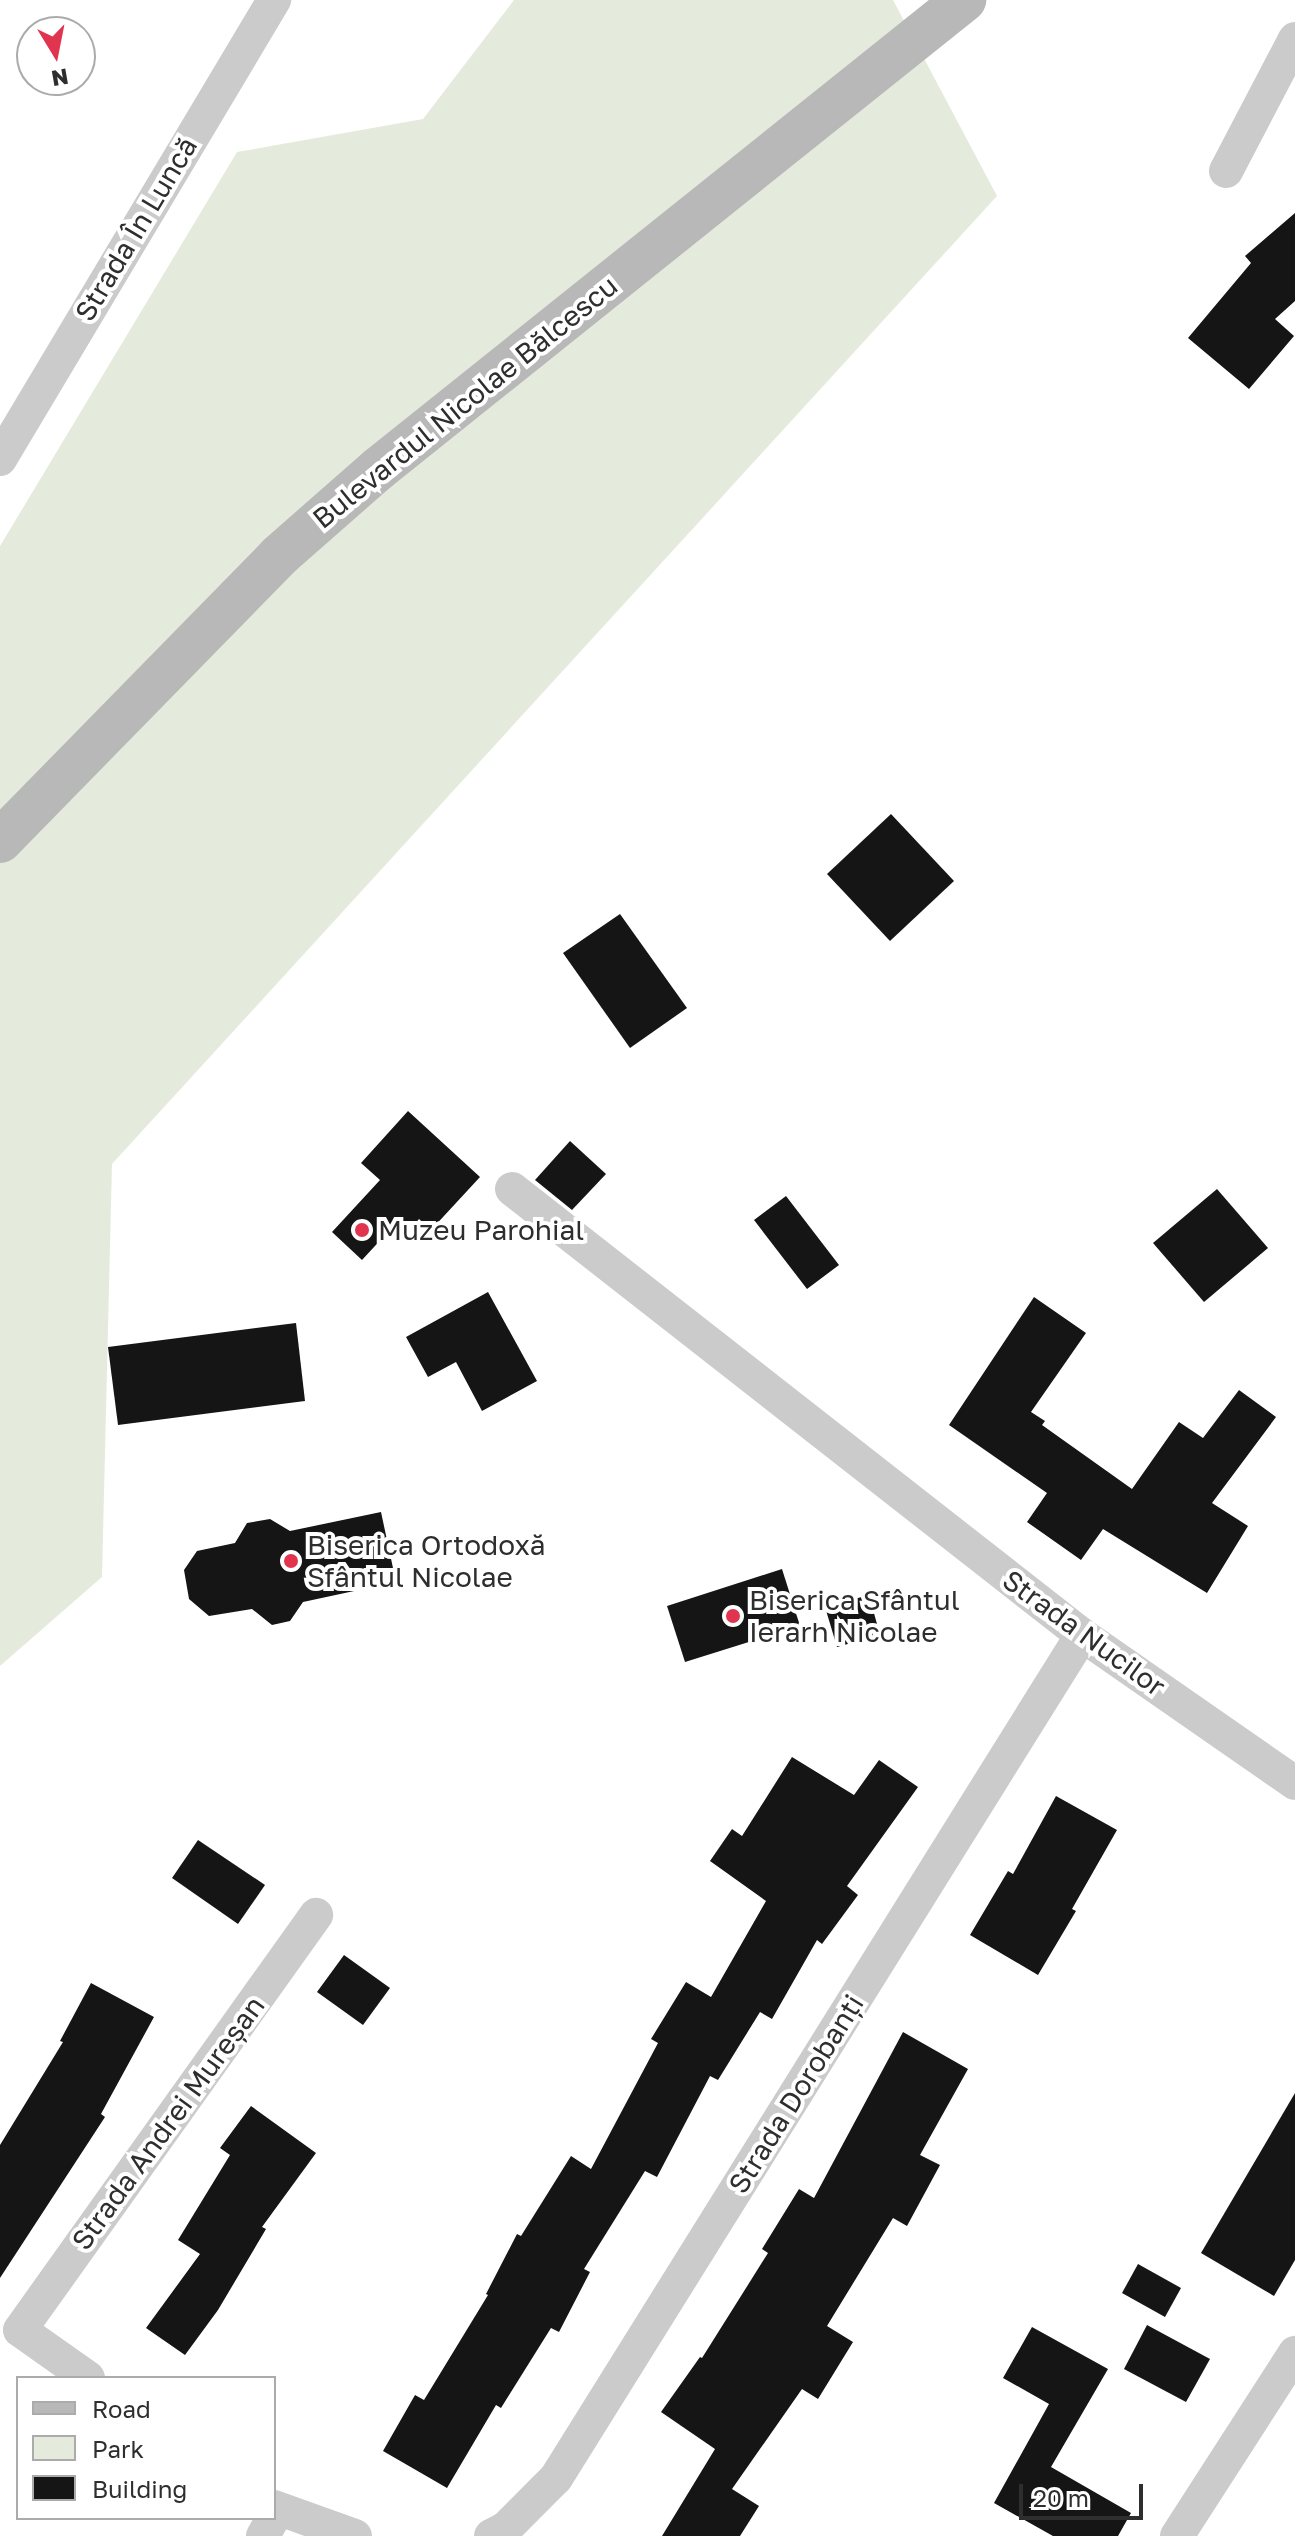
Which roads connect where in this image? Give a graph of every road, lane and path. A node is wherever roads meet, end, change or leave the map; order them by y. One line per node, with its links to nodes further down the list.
1 (274, 0): 5 (street, Strada În Luncă)
2 (964, 0): 6 (street, Bulevardul Nicolae Bălcescu)
3 (1295, 39): 4 (street)
4 (1226, 171)
5 (0, 459)
6 (0, 841)
7 (512, 1189): 8 (street, Strada Nucilor)
8 (1082, 1635): 9 (street, Strada Nucilor); 16 (street, Strada Dorobanți)
9 (1295, 1783)
10 (316, 1915): 11 (street, Strada Andrei Mureșan)
11 (10, 2321): 13 (street, Strada Andrei Mureșan)
12 (1295, 2353): 17 (street)
13 (85, 2376)
14 (276, 2518): 15 (street)
15 (355, 2536)
16 (491, 2536)
17 (1177, 2536)

